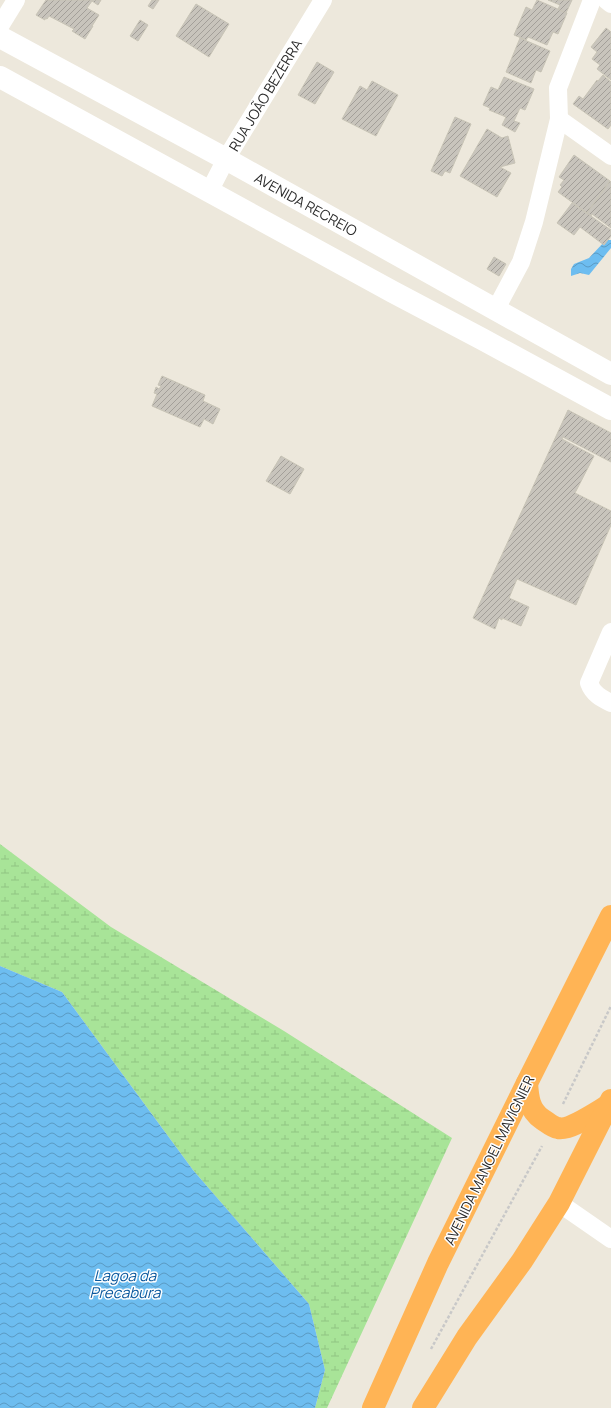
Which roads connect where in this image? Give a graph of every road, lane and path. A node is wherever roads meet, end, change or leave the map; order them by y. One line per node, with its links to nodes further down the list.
1 (16, 0): 6 (street)
2 (323, 0): 11 (street, RUA JOÃO BEZERRA)
3 (592, 0): 9 (street)
4 (606, 0): 5 (street)
5 (611, 4)
6 (0, 26)
7 (0, 37): 11 (main road, AVENIDA RECREIO)
8 (0, 78): 12 (main road)
9 (559, 120): 10 (street); 13 (street)
10 (611, 156)
11 (226, 159): 12 (street, RUA JOÃO BEZERRA); 13 (main road, AVENIDA RECREIO)
12 (209, 192): 14 (main road)
13 (496, 309): 14 (main road); 15 (main road, AVENIDA RECREIO)
14 (482, 339): 16 (main road)
15 (611, 374)
16 (611, 409)
17 (611, 632): 18 (street)
18 (611, 703)
19 (611, 916): 21 (highway, AVENIDA MANOEL MAVIGNIER)
20 (611, 1006): 23 (path)
21 (527, 1083): 23 (highway); 27 (highway, AVENIDA MANOEL MAVIGNIER)
22 (610, 1103): 23 (highway); 24 (highway)
23 (552, 1126): 26 (path)
24 (559, 1203): 25 (street); 28 (highway)
25 (611, 1239)
26 (429, 1353)
27 (373, 1408)
28 (423, 1408)

